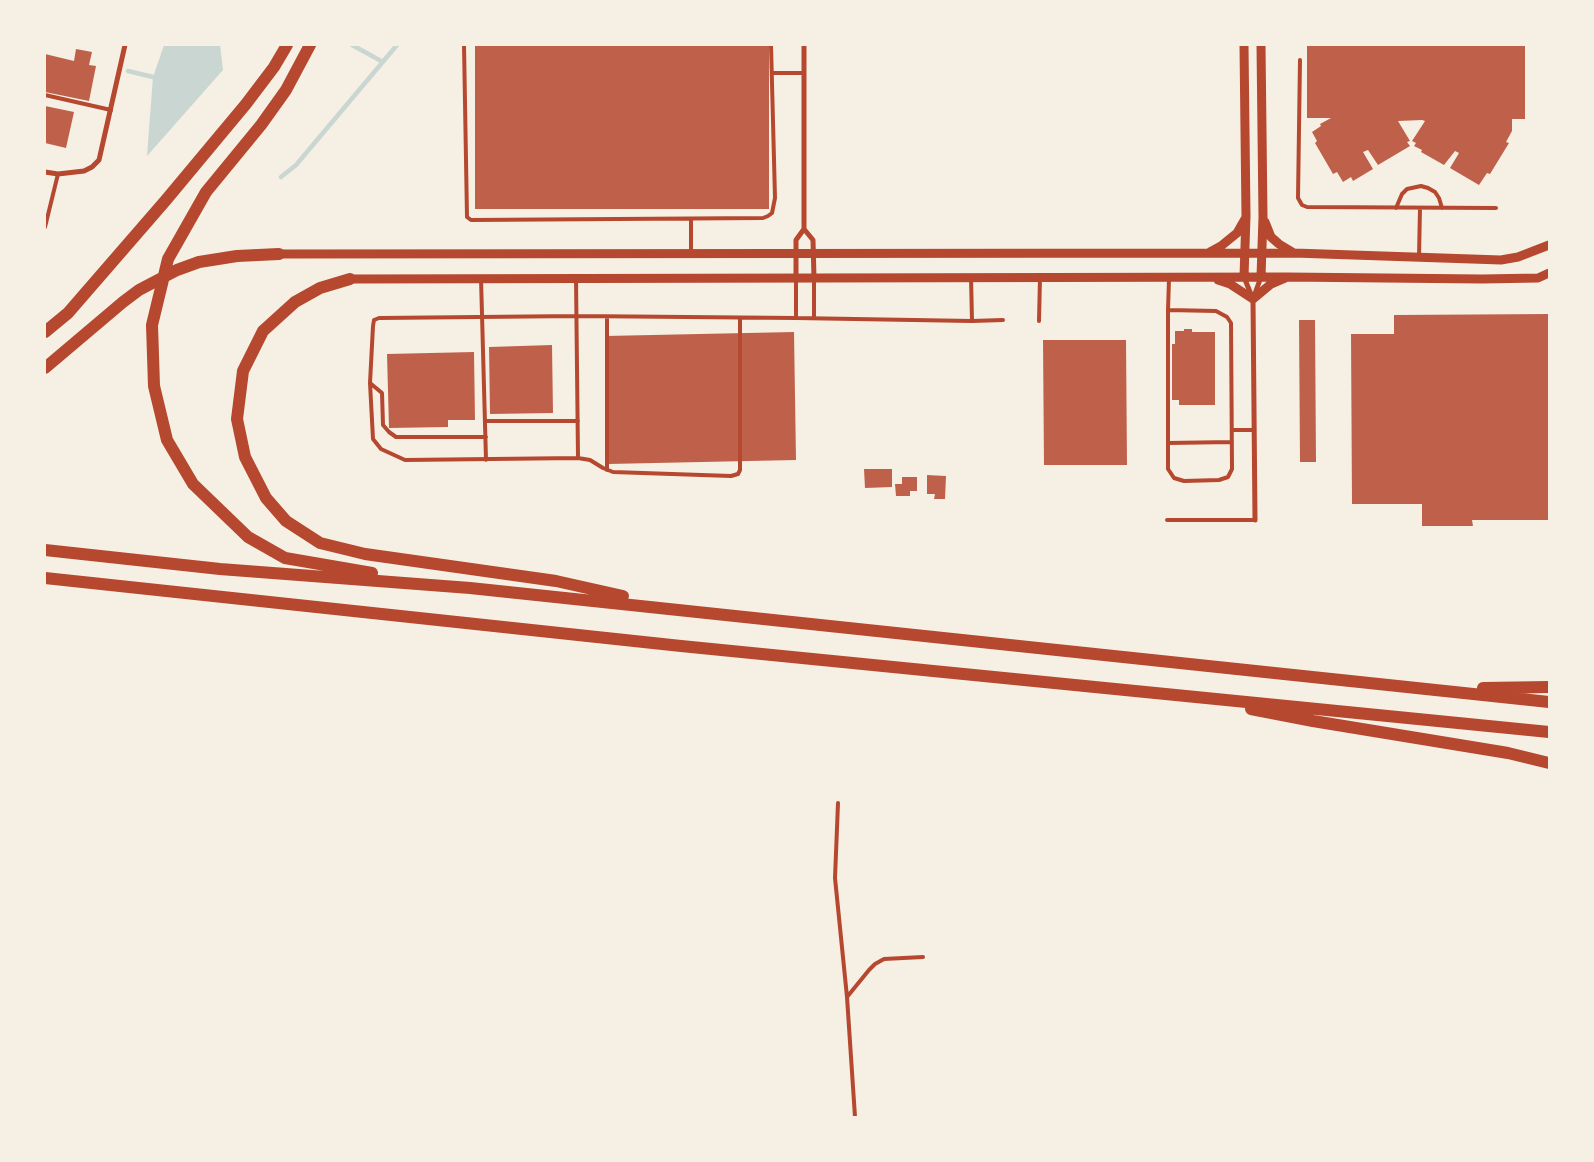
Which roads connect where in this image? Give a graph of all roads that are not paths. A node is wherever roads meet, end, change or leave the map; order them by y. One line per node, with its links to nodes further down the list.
1 (125, 45): 13 (street)
2 (287, 45): 59 (highway)
3 (310, 45): 76 (highway)
4 (464, 45): 22 (lane)
5 (771, 45): 10 (lane)
6 (804, 45): 11 (street)
7 (1244, 45): 20 (street)
8 (1261, 45): 21 (street)
9 (1300, 60): 16 (lane)
10 (772, 73): 11 (lane); 22 (lane)
11 (804, 73): 24 (street)
12 (45, 95): 13 (lane)
13 (111, 110): 15 (street)
14 (45, 172): 15 (street)
15 (58, 174): 23 (lane)
16 (1396, 208): 17 (lane); 18 (lane)
17 (1420, 208): 18 (lane); 34 (lane)
18 (1442, 208): 19 (lane)
19 (1496, 208)
20 (1246, 216): 26 (street); 27 (street)
21 (1263, 217): 28 (street); 29 (street)
22 (691, 219): 31 (lane)
23 (45, 227)
24 (804, 229): 32 (street); 33 (street)
25 (1549, 245): 34 (street)
26 (1207, 253): 27 (street); 33 (street)
27 (1245, 253): 28 (street); 40 (street)
28 (1262, 253): 29 (street); 41 (street)
29 (1294, 253): 34 (street)
30 (279, 254): 31 (street); 60 (highway)
31 (691, 254): 32 (street)
32 (796, 254): 33 (street); 45 (street)
33 (814, 254): 46 (street)
34 (1419, 257)
35 (1549, 273): 42 (street)
36 (971, 277): 37 (street); 46 (street); 57 (lane)
37 (1040, 277): 38 (street); 58 (lane)
38 (1169, 277): 39 (street); 49 (lane)
39 (1210, 277): 40 (street); 48 (street)
40 (1244, 277): 41 (street); 48 (street)
41 (1261, 277): 42 (street); 48 (street)
42 (1287, 277): 48 (street)
43 (481, 278): 44 (street); 47 (street); 51 (lane)
44 (576, 278): 45 (street); 50 (lane)
45 (796, 278): 46 (street); 54 (lane)
46 (814, 278): 55 (lane)
47 (350, 279): 77 (highway)
48 (1253, 300): 65 (street)
49 (1168, 310): 64 (lane); 68 (lane)
50 (577, 316): 51 (lane); 52 (lane); 63 (lane)
51 (482, 317): 61 (lane); 62 (lane)
52 (607, 317): 53 (lane); 71 (lane)
53 (740, 318): 54 (lane); 71 (lane)
54 (796, 318): 55 (lane)
55 (814, 318): 57 (lane)
56 (1003, 320): 57 (lane)
57 (972, 321)
58 (1039, 321)
59 (45, 332)
60 (45, 368)
61 (370, 383): 66 (lane); 70 (lane)
62 (485, 421): 63 (lane); 66 (lane)
63 (578, 421): 69 (lane)
64 (1232, 430): 65 (lane); 67 (lane)
65 (1254, 430): 73 (street)
66 (486, 437): 70 (lane)
67 (1232, 442): 68 (lane); 68 (lane)
68 (1168, 443)
69 (578, 458): 70 (lane); 71 (lane)
70 (486, 460)
71 (607, 470)
72 (1167, 520): 73 (lane)
73 (1254, 520)
74 (45, 550): 76 (highway)
75 (45, 578): 80 (highway)
76 (470, 588): 77 (highway)
77 (682, 609): 79 (highway)
78 (1549, 687): 79 (highway)
79 (1441, 689): 81 (highway)
80 (1176, 694): 82 (highway); 83 (highway)
81 (1549, 702)
82 (1549, 732)
83 (1549, 763)
84 (838, 803): 86 (lane)
85 (923, 957): 86 (lane)
86 (847, 997): 87 (lane)
87 (855, 1117)

